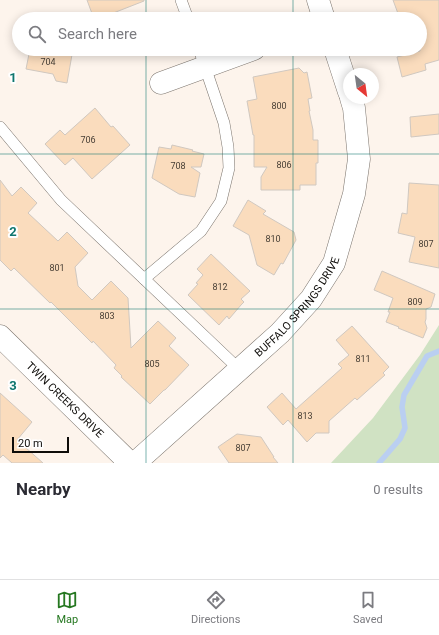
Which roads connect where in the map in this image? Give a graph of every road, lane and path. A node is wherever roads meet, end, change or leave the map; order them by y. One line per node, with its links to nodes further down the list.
1 (181, 0): 3 (lane)
2 (318, 0): 4 (street)
3 (185, 12)
4 (322, 12)
5 (214, 56): 7 (street)
6 (336, 56): 8 (street)
7 (202, 58): 9 (street); 12 (lane)
8 (343, 75)
9 (161, 83)
10 (353, 104): 14 (street, BUFFALO SPRINGS DRIVE)
11 (0, 127): 12 (lane)
12 (144, 279): 14 (lane)
13 (0, 336): 15 (street, TWIN CREEKS DRIVE)
14 (240, 370): 16 (street, BUFFALO SPRINGS DRIVE)
15 (130, 463)
16 (135, 463)

